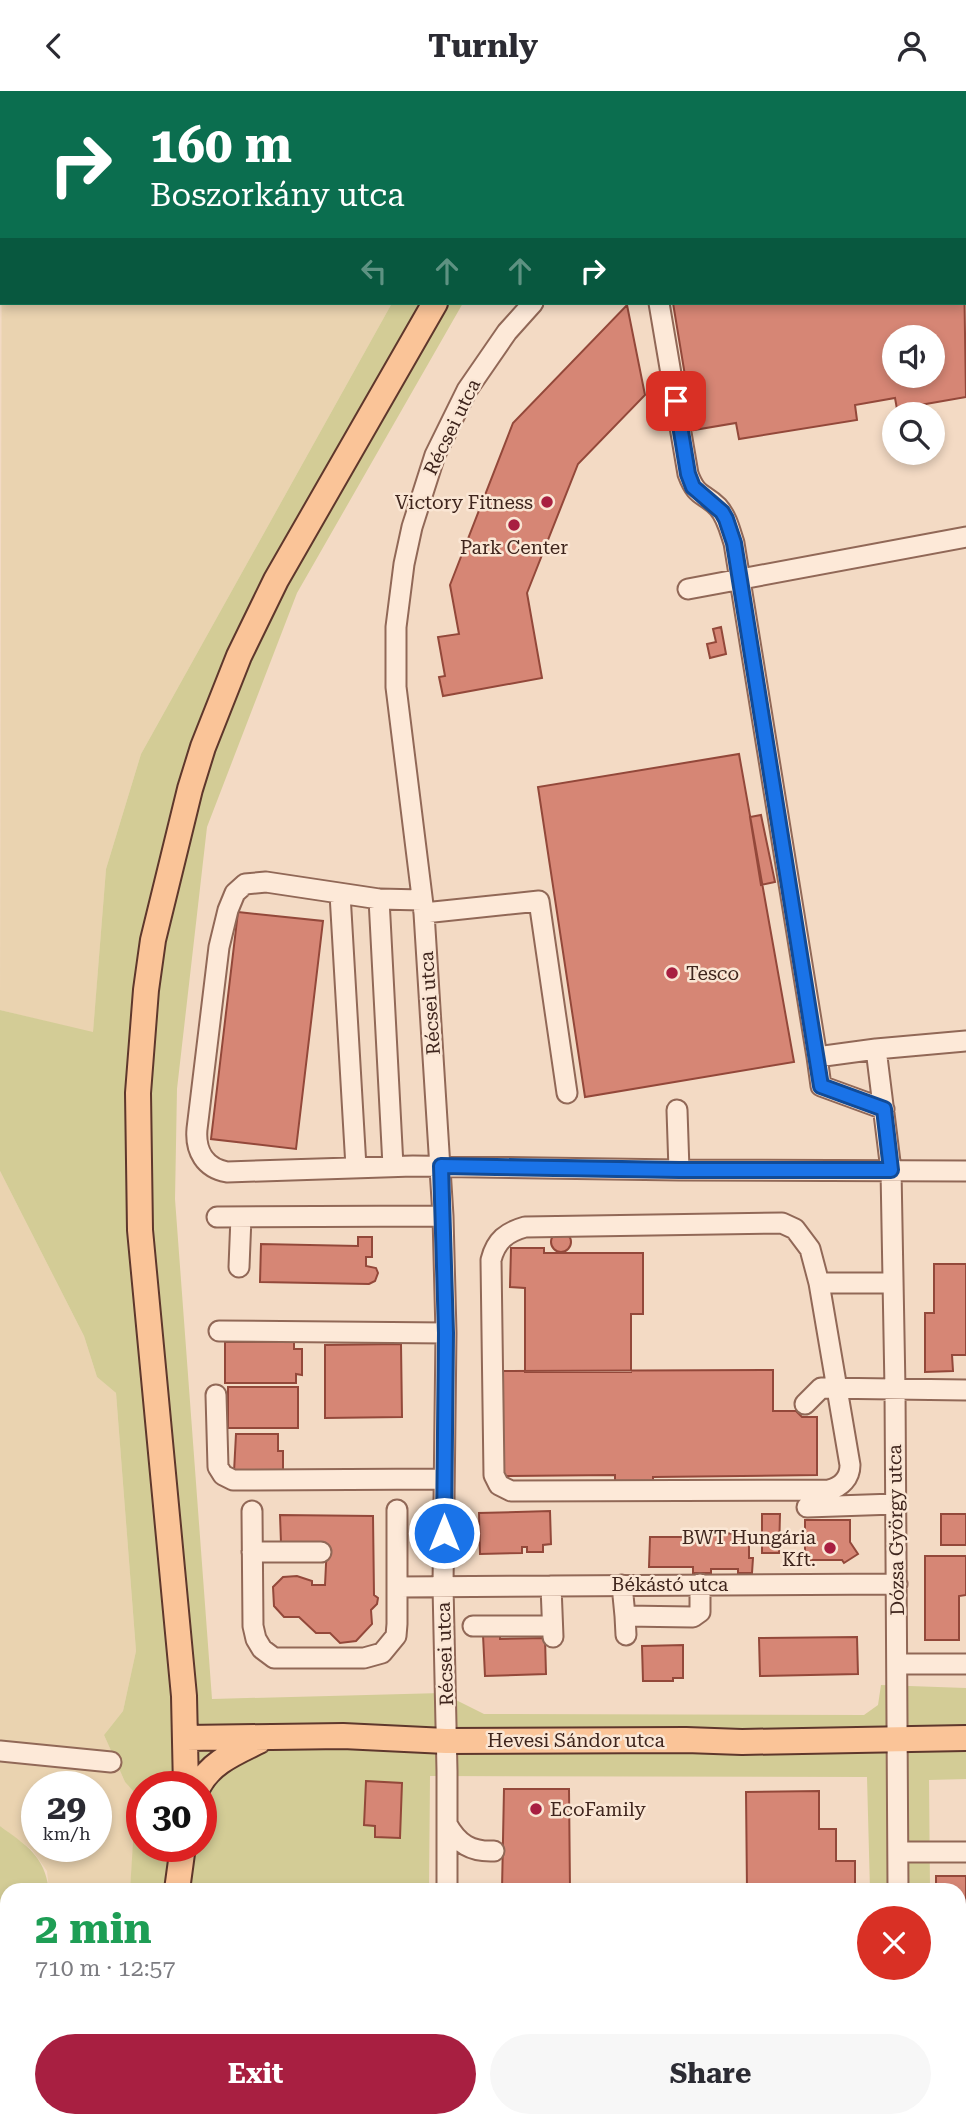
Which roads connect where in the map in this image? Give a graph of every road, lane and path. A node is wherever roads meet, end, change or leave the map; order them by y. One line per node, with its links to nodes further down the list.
1 (434, 305): 51 (main road)
2 (531, 305): 9 (street, Récsei utca)
3 (659, 305): 5 (street)
4 (966, 537): 5 (street)
5 (739, 579): 6 (street); 12 (street)
6 (688, 589)
7 (340, 894): 8 (street); 18 (street); 18 (street)
8 (379, 899): 9 (street); 16 (street)
9 (423, 907): 13 (street); 17 (street, Récsei utca)
10 (966, 1041): 11 (street)
11 (876, 1049): 12 (street); 14 (street, Dózsa György utca)
12 (817, 1057): 14 (street)
13 (568, 1093)
14 (884, 1109): 20 (street, Dózsa György utca)
15 (677, 1110): 19 (street)
16 (393, 1166): 17 (street); 18 (street)
17 (441, 1166): 19 (street); 22 (street, Récsei utca)
18 (356, 1167)
19 (679, 1170): 20 (street)
20 (891, 1170): 21 (street); 27 (street, Dózsa György utca)
21 (966, 1171)
22 (443, 1216): 24 (street); 29 (street, Récsei utca)
23 (218, 1217): 24 (street)
24 (241, 1217): 25 (street)
25 (239, 1267)
26 (819, 1283): 27 (street); 30 (street); 30 (street)
27 (892, 1283): 31 (street, Dózsa György utca)
28 (219, 1331): 29 (street)
29 (446, 1333): 35 (street, Récsei utca)
30 (836, 1388): 31 (street); 34 (street)
31 (895, 1389): 32 (street); 36 (street, Dózsa György utca)
32 (966, 1389)
33 (216, 1395): 35 (street)
34 (805, 1404)
35 (444, 1479): 46 (street, Récsei utca)
36 (895, 1504): 37 (street); 43 (street, Dózsa György utca)
37 (807, 1507)
38 (397, 1510): 47 (street)
39 (252, 1511): 40 (street)
40 (253, 1552): 41 (street); 47 (street)
41 (321, 1552)
42 (699, 1584): 43 (street, Békástó utca); 45 (street, Békástó utca); 45 (street)
43 (897, 1584): 49 (street, Dózsa György utca)
44 (551, 1585): 45 (street, Békástó utca); 46 (street, Békástó utca); 48 (street)
45 (622, 1585)
46 (443, 1586): 47 (street, Békástó utca); 56 (street, Récsei utca)
47 (398, 1587)
48 (473, 1626)
49 (897, 1664): 50 (street); 55 (street, Dózsa György utca)
50 (966, 1664)
51 (184, 1696): 52 (main road); 53 (main road)
52 (186, 1738): 53 (main road, Hevesi Sándor utca); 59 (main road)
53 (266, 1738): 56 (main road, Hevesi Sándor utca); 60 (main road)
54 (966, 1738): 55 (main road, Hevesi Sándor utca)
55 (898, 1739): 56 (main road, Hevesi Sándor utca); 63 (street, Dózsa György utca)
56 (446, 1741): 61 (street, Récsei utca)
57 (0, 1751): 58 (street)
58 (111, 1762)
59 (186, 1771)
60 (208, 1771)
61 (447, 1823): 62 (street); 67 (street, Récsei utca)
62 (494, 1851)
63 (898, 1852): 64 (street); 68 (street, Dózsa György utca)
64 (966, 1852)
65 (181, 1862): 66 (main road)
66 (178, 1883)
67 (447, 1883)
68 (898, 1883)

